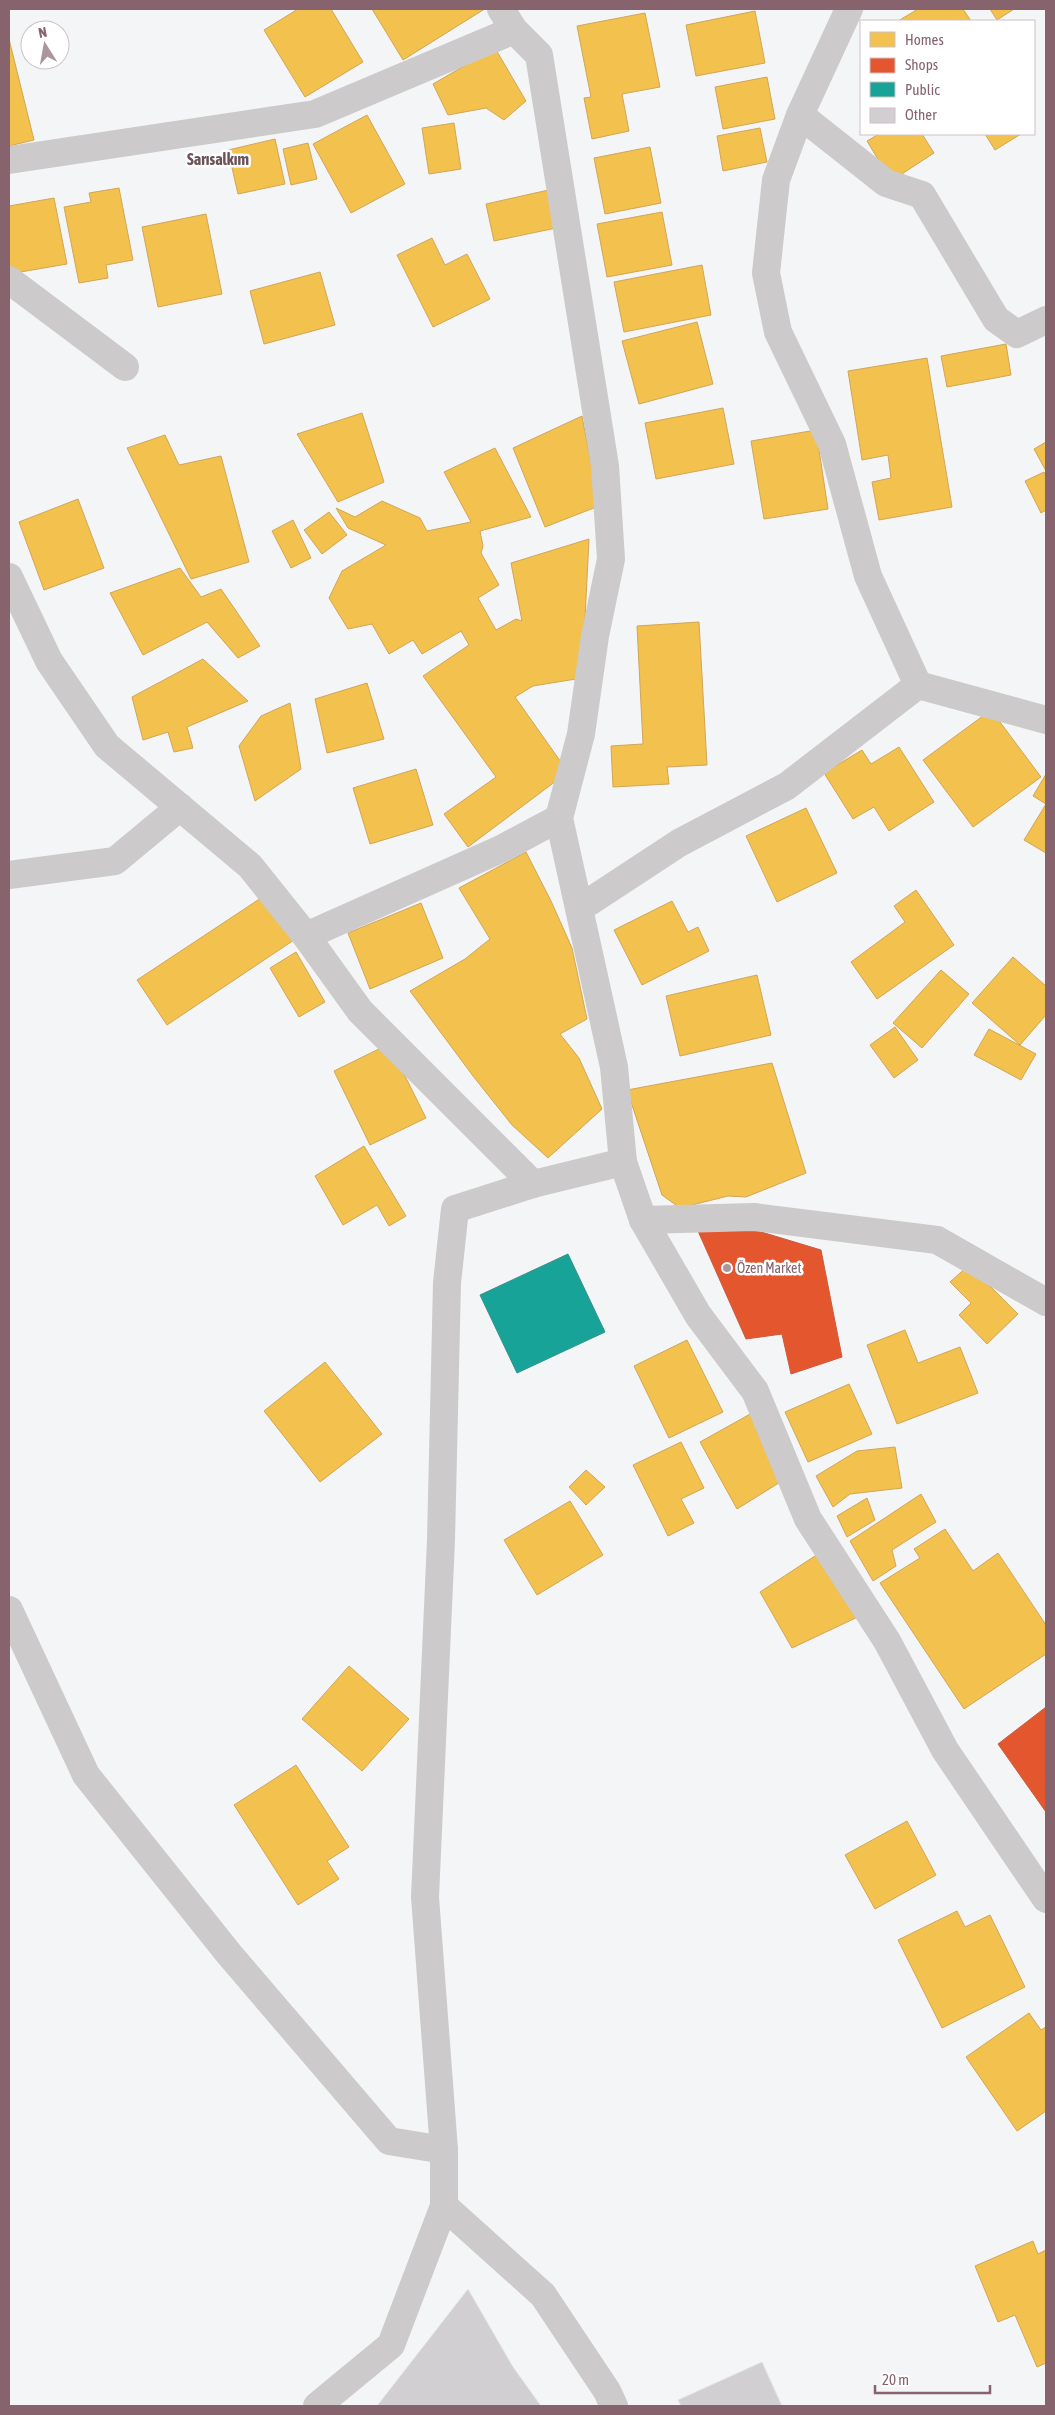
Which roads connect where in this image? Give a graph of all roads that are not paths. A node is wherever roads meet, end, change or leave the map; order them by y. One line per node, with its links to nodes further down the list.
1 (849, 9): 3 (street)
2 (508, 20): 4 (street); 13 (street)
3 (800, 115): 6 (street); 10 (street)
4 (9, 160)
5 (9, 280): 7 (street)
6 (1046, 320)
7 (125, 367)
8 (9, 577): 9 (street)
9 (20, 625): 12 (street)
10 (918, 685): 11 (street); 15 (street)
11 (1046, 720)
12 (180, 807): 14 (street); 16 (street)
13 (559, 818): 15 (street); 16 (street)
14 (9, 875)
15 (580, 908): 17 (street)
16 (306, 936): 18 (street)
17 (623, 1162): 18 (street); 19 (street)
18 (533, 1184): 23 (street)
19 (643, 1220): 20 (street); 22 (street)
20 (1046, 1302)
21 (9, 1610): 23 (street)
22 (1046, 1899)
23 (444, 2150): 24 (street)
24 (444, 2206): 25 (street); 26 (street)
25 (317, 2406)
26 (614, 2406)

